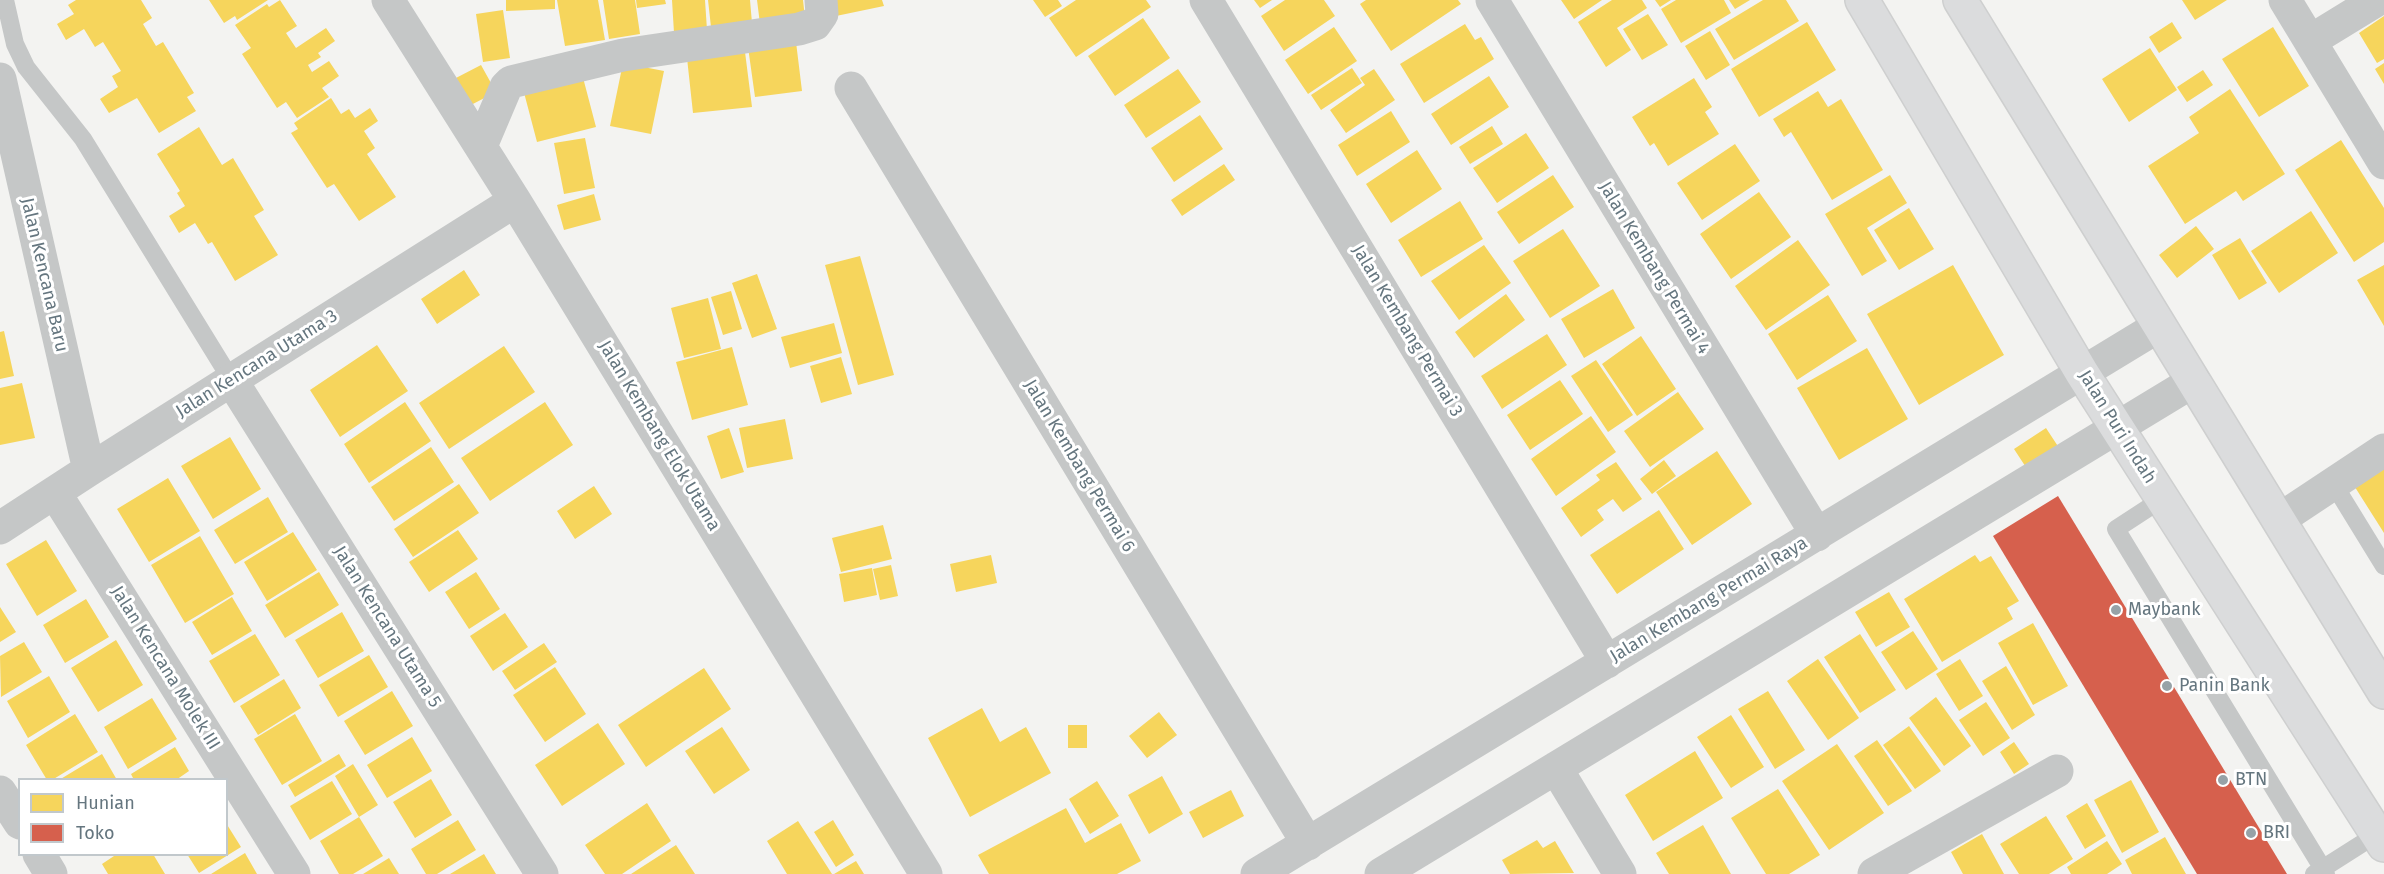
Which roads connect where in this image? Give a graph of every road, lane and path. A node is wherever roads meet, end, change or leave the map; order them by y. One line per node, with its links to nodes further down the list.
1 (5, 0): 18 (lane)
2 (388, 0): 13 (street, Jalan Kembang Elok Utama)
3 (821, 0): 13 (street)
4 (1206, 0): 30 (street, Jalan Kembang Permai 3)
5 (1492, 0): 28 (street, Jalan Kembang Permai 4)
6 (1862, 0): 17 (main road, Jalan Puri Indah)
7 (1960, 0): 16 (main road)
8 (2285, 0): 10 (street)
9 (2377, 0): 10 (street)
10 (2310, 41): 14 (street)
11 (0, 80): 22 (street, Jalan Kencana Baru)
12 (851, 88): 37 (street, Jalan Kembang Permai 6)
13 (481, 146): 15 (street, Jalan Kembang Elok Utama)
14 (2384, 163)
15 (515, 201): 18 (street, Jalan Kencana Utama 3); 43 (street, Jalan Kembang Elok Utama)
16 (2159, 326): 17 (street, Jalan Kembang Permai Raya); 19 (main road)
17 (2082, 373): 20 (main road, Jalan Puri Indah); 28 (street, Jalan Kembang Permai Raya)
18 (232, 381): 22 (street, Jalan Kencana Utama 3); 42 (street, Jalan Kencana Utama 5)
19 (2194, 381): 20 (street); 26 (main road)
20 (2117, 429): 25 (main road, Jalan Puri Indah); 32 (street)
21 (2384, 450): 23 (street)
22 (89, 470): 24 (street, Jalan Kencana Utama 3)
23 (2333, 483): 26 (street); 29 (lane)
24 (55, 493): 27 (street, Jalan Kencana Utama 3); 41 (street, Jalan Kencana Molek III)
25 (2162, 499): 36 (main road, Jalan Puri Indah); 39 (lane)
26 (2280, 519): 31 (main road)
27 (0, 528)
28 (1816, 535): 30 (street, Jalan Kembang Permai Raya)
29 (2384, 567)
30 (1607, 662): 37 (street, Jalan Kembang Permai Raya)
31 (2384, 692)
32 (1556, 768): 45 (street); 46 (street)
33 (2057, 771): 47 (street)
34 (0, 792): 35 (street)
35 (18, 820)
36 (2380, 840): 39 (lane)
37 (1308, 844): 44 (street, Jalan Kembang Permai Raya)
38 (40, 856): 40 (street)
39 (2321, 872)
40 (51, 874)
41 (294, 874)
42 (542, 874)
43 (926, 874)
44 (1257, 874)
45 (1381, 874)
46 (1620, 874)
47 (1874, 874)

